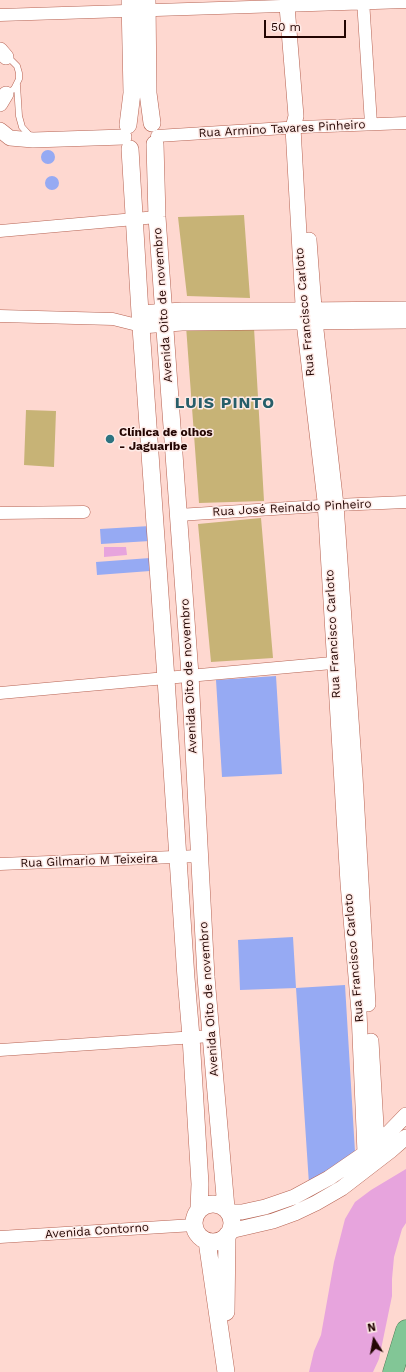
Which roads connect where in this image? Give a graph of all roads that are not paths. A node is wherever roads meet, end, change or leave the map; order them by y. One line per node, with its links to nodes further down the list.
1 (363, 1): 2 (street); 4 (street); 10 (street)
2 (406, 2)
3 (139, 5): 4 (street); 5 (street); 12 (main road, Avenida Oito de novembro); 13 (main road, Avenida Oito de novembro)
4 (287, 6): 9 (street, Rua Francisco Carloto)
5 (0, 15)
6 (2, 55): 7 (lane)
7 (6, 94): 14 (lane)
8 (406, 123): 10 (street, Rua Armino Tavares Pinheiro)
9 (297, 124): 10 (street, Rua Armino Tavares Pinheiro); 12 (street, Rua Armino Tavares Pinheiro); 20 (street, Rua Francisco Carloto)
10 (371, 124)
11 (0, 130): 14 (street)
12 (155, 134): 13 (main road); 13 (main road); 15 (main road, Avenida Oito de novembro)
13 (127, 137): 14 (street); 16 (main road, Avenida Oito de novembro)
14 (33, 140)
15 (158, 217): 16 (street); 21 (main road, Avenida Oito de novembro)
16 (135, 219): 17 (street); 22 (main road, Avenida Oito de novembro)
17 (0, 231)
18 (406, 308): 20 (street)
19 (0, 316): 22 (street)
20 (309, 316): 21 (street); 23 (street); 25 (street, Rua Francisco Carloto)
21 (164, 317): 22 (street); 28 (main road, Avenida Oito de novembro)
22 (141, 319): 30 (main road, Avenida Oito de novembro)
23 (406, 321)
24 (406, 502): 25 (street, Rua José Reinaldo Pinheiro)
25 (331, 505): 28 (street, Rua José Reinaldo Pinheiro); 31 (street, Rua Francisco Carloto)
26 (84, 512): 27 (street)
27 (0, 513)
28 (178, 515): 29 (main road, Avenida Oito de novembro)
29 (180, 535): 30 (main road); 32 (main road, Avenida Oito de novembro)
30 (156, 538): 33 (main road, Avenida Oito de novembro)
31 (341, 662): 32 (street); 47 (street, Rua Francisco Carloto)
32 (190, 675): 33 (street); 35 (main road, Avenida Oito de novembro)
33 (166, 679): 34 (street); 36 (main road, Avenida Oito de novembro)
34 (0, 693)
35 (196, 787): 36 (main road); 37 (main road, Avenida Oito de novembro)
36 (173, 789): 38 (main road, Avenida Oito de novembro)
37 (199, 856): 38 (street, Rua Gilmario M Teixeira); 40 (main road, Avenida Oito de novembro)
38 (177, 858): 39 (street, Rua Gilmario M Teixeira); 41 (main road, Avenida Oito de novembro)
39 (0, 864)
40 (206, 977): 41 (main road); 42 (main road, Avenida Oito de novembro)
41 (186, 978): 43 (main road, Avenida Oito de novembro)
42 (211, 1036): 43 (street); 48 (main road, Avenida Oito de novembro)
43 (191, 1037): 44 (street); 49 (main road, Avenida Oito de novembro)
44 (0, 1050)
45 (406, 1115): 47 (street)
46 (406, 1137): 47 (street)
47 (372, 1157): 48 (street); 50 (street)
48 (227, 1210): 49 (main road); 50 (main road)
49 (196, 1217): 51 (street, Avenida Contorno); 52 (main road)
50 (229, 1233): 52 (main road); 54 (main road)
51 (0, 1237)
52 (207, 1241): 54 (main road)
53 (406, 1330): 55 (highway)
54 (226, 1369)
55 (393, 1372)

